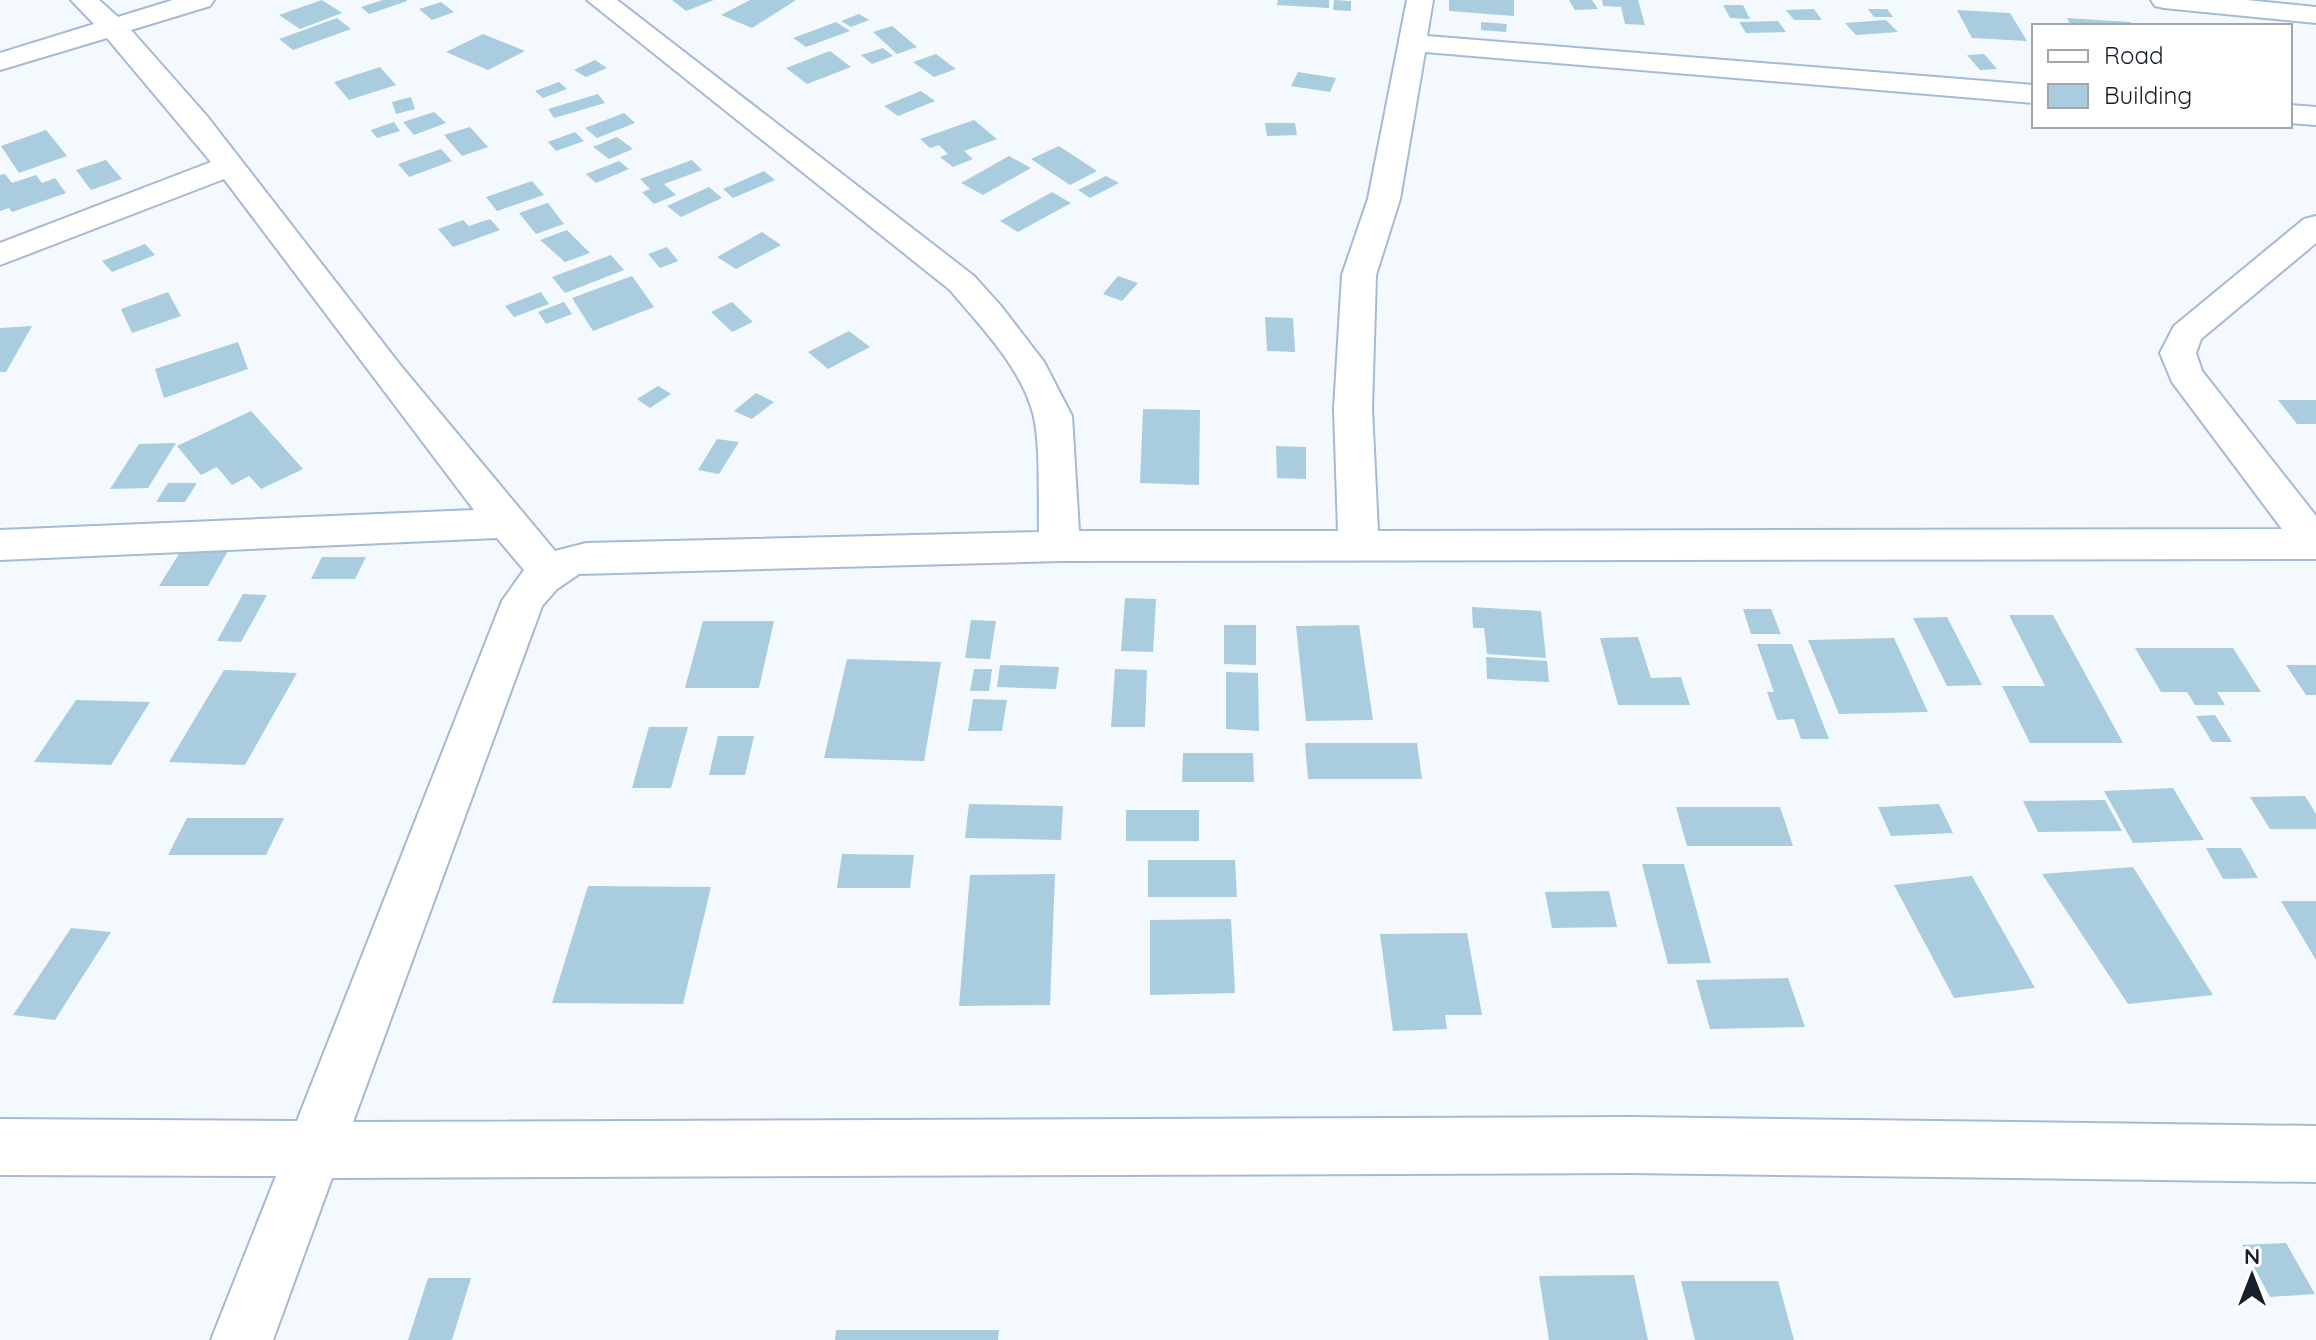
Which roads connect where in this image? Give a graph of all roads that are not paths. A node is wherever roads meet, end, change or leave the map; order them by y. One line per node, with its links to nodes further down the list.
1 (84, 0): 7 (street)
2 (201, 0): 7 (street)
3 (600, 0): 18 (street)
4 (1420, 0): 8 (street)
5 (2164, 0): 6 (street)
6 (2316, 15)
7 (114, 27): 9 (street); 13 (street)
8 (1412, 43): 10 (street); 19 (street)
9 (0, 62)
10 (2032, 94)
11 (2292, 114): 12 (street)
12 (2316, 116)
13 (229, 166): 15 (street); 16 (street)
14 (2316, 226): 17 (street)
15 (0, 255)
16 (507, 523): 20 (street); 21 (street)
17 (2315, 544): 19 (street)
18 (1060, 546): 19 (street); 21 (street)
19 (1359, 547)
20 (5, 551)
21 (549, 572): 23 (street)
22 (0, 1147): 23 (street)
23 (315, 1150): 24 (street); 25 (street)
24 (2316, 1154)
25 (242, 1340)

